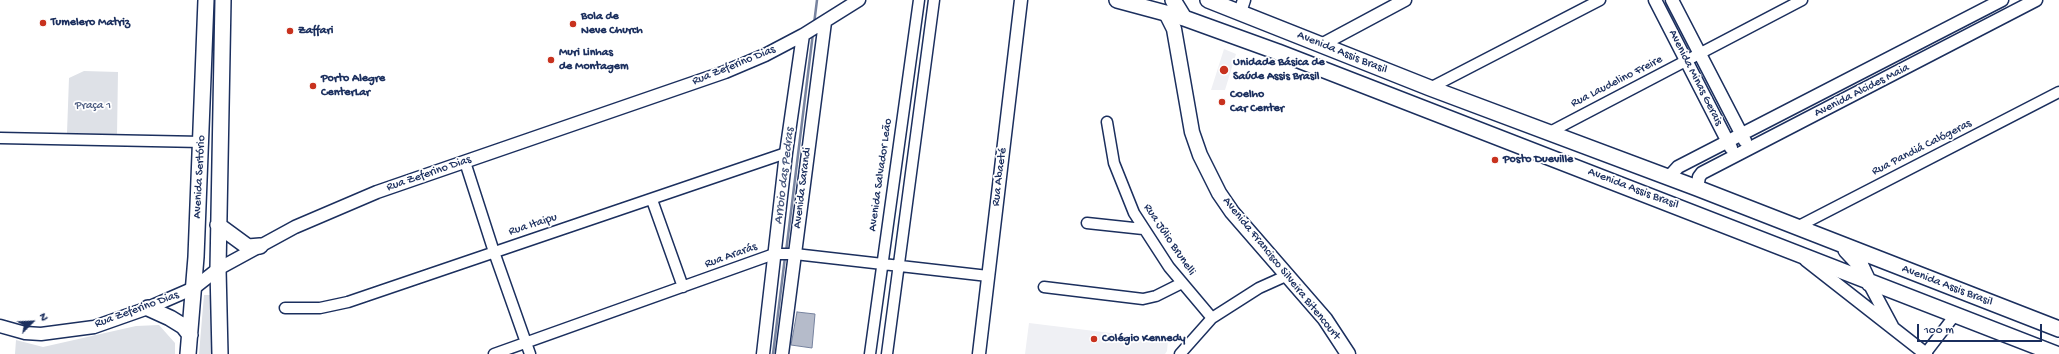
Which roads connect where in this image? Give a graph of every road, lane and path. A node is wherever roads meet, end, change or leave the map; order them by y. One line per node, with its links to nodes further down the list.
1 (206, 0): 36 (main road, Avenida Sertório)
2 (223, 0): 21 (main road, Avenida Sertório)
3 (234, 0): 21 (main road)
4 (859, 0): 20 (street, Rua Zeferino Dias)
5 (919, 0): 30 (street, Avenida Salvador Leão)
6 (934, 0): 31 (street)
7 (1021, 0): 59 (street, Rua Abaeté)
8 (1117, 0): 18 (main road)
9 (1208, 0): 17 (main road, Avenida Assis Brasil)
10 (1405, 0): 23 (street)
11 (1600, 0): 27 (street)
12 (1655, 0): 26 (street, Avenida Minas Gerais)
13 (1672, 0): 25 (street, Avenida Minas Gerais)
14 (1802, 0): 25 (street, Rua Laudelino Freire)
15 (2002, 0): 34 (street, Avenida Alcides Maia)
16 (2036, 0): 38 (street, Avenida Alcides Maia)
17 (1235, 5): 23 (main road, Avenida Assis Brasil)
18 (1170, 6): 19 (main road); 29 (main road, Avenida Francisco Silveira Bitencourt)
19 (1184, 18): 24 (main road, Avenida Assis Brasil); 29 (main road, Avenida Francisco Silveira Bitencourt)
20 (822, 23): 22 (street, Rua Zeferino Dias); 53 (street, Avenida Sarandi)
21 (223, 26): 47 (main road, Avenida Sertório)
22 (805, 33): 39 (street, Avenida Sarandi); 41 (street, Rua Zeferino Dias)
23 (1321, 44): 24 (main road); 27 (main road, Avenida Assis Brasil)
24 (1278, 52): 45 (main road, Avenida Assis Brasil)
25 (1700, 53): 26 (street, Rua Laudelino Freire); 34 (street, Avenida Minas Gerais)
26 (1686, 61): 33 (street, Rua Laudelino Freire); 37 (street, Avenida Minas Gerais)
27 (1430, 88): 33 (main road, Avenida Assis Brasil)
28 (2059, 92): 48 (street, Rua Pandiá Calógeras)
29 (1183, 93): 58 (main road, Avenida Francisco Silveira Bitencourt)
30 (905, 101): 31 (street); 55 (street, Avenida Salvador Leão)
31 (919, 102): 56 (street)
32 (1107, 122): 49 (street, Rua Júlio Brunelli)
33 (1550, 132): 42 (main road, Avenida Assis Brasil)
34 (1742, 135): 37 (street, Avenida Alcides Maia); 38 (street, Avenida Minas Gerais)
35 (0, 138): 36 (street)
36 (202, 142): 64 (main road, Avenida Sertório)
37 (1728, 142): 40 (street, Avenida Minas Gerais); 42 (street, Avenida Alcides Maia)
38 (1749, 149): 40 (street, Avenida Alcides Maia)
39 (786, 153): 44 (street, Rua Itaipu); 53 (street, Avenida Sarandi)
40 (1735, 156): 43 (street, Avenida Alcides Maia)
41 (465, 162): 51 (street, Rua Zeferino Dias); 52 (street)
42 (1668, 178): 43 (main road, Avenida Assis Brasil); 45 (main road)
43 (1697, 188): 48 (main road, Avenida Assis Brasil)
44 (652, 200): 52 (street, Rua Itaipu); 62 (street)
45 (1674, 205): 54 (main road, Avenida Assis Brasil)
46 (1087, 222): 49 (street)
47 (218, 225): 51 (main road); 57 (main road, Avenida Sertório)
48 (1797, 227): 50 (main road, Avenida Assis Brasil)
49 (1143, 229): 60 (street, Rua Júlio Brunelli)
50 (1840, 245): 61 (main road); 72 (main road, Avenida Assis Brasil)
51 (260, 246): 57 (street, Rua Zeferino Dias)
52 (494, 252): 67 (street, Rua Itaipu); 74 (street)
53 (784, 254): 55 (street, Rua Ararás); 62 (street, Rua Ararás); 79 (street, Avenida Sarandi); 80 (street, Avenida Sarandi)
54 (1798, 254): 61 (main road, Avenida Assis Brasil); 71 (street)
55 (882, 264): 56 (street, Rua Ararás); 81 (street, Avenida Salvador Leão)
56 (898, 265): 59 (street, Rua Ararás); 82 (street)
57 (218, 269): 64 (street, Rua Zeferino Dias); 65 (main road, Avenida Sertório)
58 (1288, 275): 69 (street); 85 (main road, Avenida Francisco Silveira Bitencourt)
59 (988, 276): 83 (street, Rua Abaeté)
60 (1182, 283): 63 (street); 69 (street, Rua Júlio Brunelli)
61 (1869, 283): 68 (main road, Avenida Assis Brasil); 71 (street)
62 (683, 287): 74 (street, Rua Ararás)
63 (1044, 287)
64 (194, 288): 65 (main road); 66 (street, Rua Zeferino Dias); 73 (main road, Avenida Sertório)
65 (218, 300): 76 (main road, Avenida Sertório)
66 (148, 308): 70 (street, Rua Zeferino Dias); 73 (main road)
67 (285, 308)
68 (1955, 315): 86 (street); 87 (main road, Avenida Assis Brasil)
69 (1212, 318): 84 (street)
70 (0, 326)
71 (1893, 329): 86 (street)
72 (2059, 329)
73 (190, 334): 75 (main road, Avenida Sertório)
74 (526, 343): 77 (street, Rua Ararás); 78 (street)
75 (188, 354)
76 (220, 354)
77 (494, 354)
78 (530, 354)
79 (763, 354)
80 (782, 354)
81 (870, 354)
82 (887, 354)
83 (979, 354)
84 (1181, 354)
85 (1348, 354)
86 (1926, 354)
87 (2056, 354)

